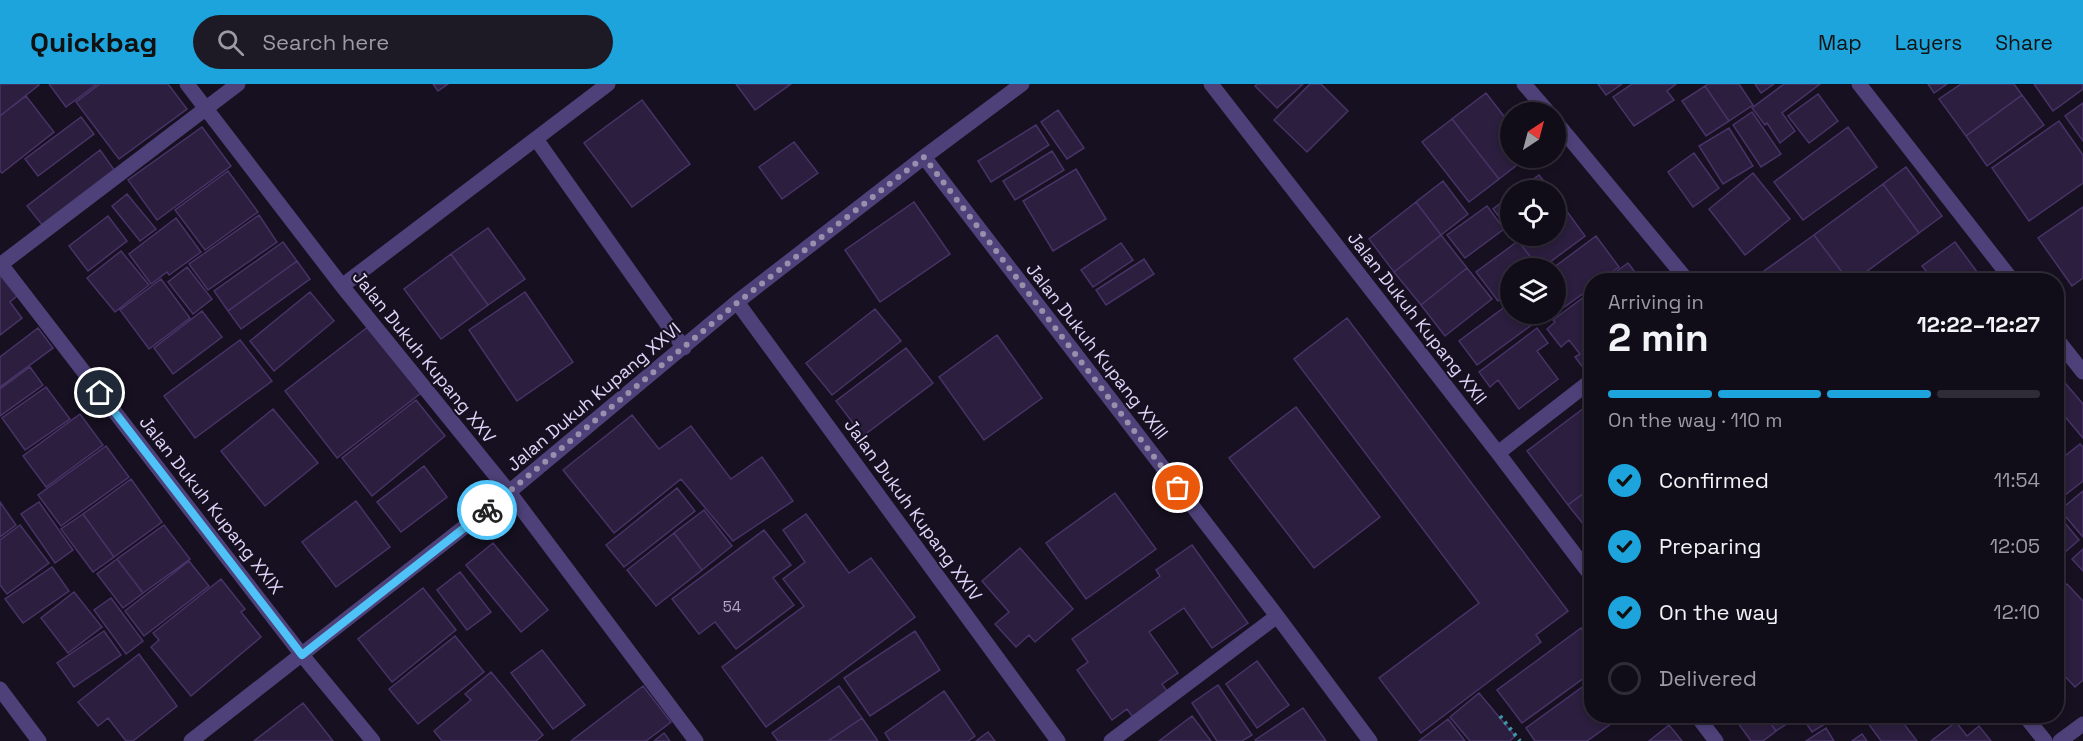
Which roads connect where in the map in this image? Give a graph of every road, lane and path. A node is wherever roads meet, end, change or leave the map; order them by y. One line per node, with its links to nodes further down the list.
1 (187, 84): 9 (street, Jalan Dukuh Kupang XXV)
2 (238, 84): 9 (street)
3 (608, 84): 11 (street)
4 (1211, 84): 22 (street, Jalan Dukuh Kupang XXII)
5 (1524, 84): 8 (street)
6 (1859, 84): 15 (street)
7 (1017, 85): 12 (street, Jalan Dukuh Kupang XXVI)
8 (1539, 102)
9 (206, 108): 13 (street); 16 (street, Jalan Dukuh Kupang XXV)
10 (1566, 134): 14 (street)
11 (536, 139): 16 (street); 18 (street)
12 (924, 157): 17 (street, Jalan Dukuh Kupang XXVI); 25 (street, Jalan Dukuh Kupang XXIII)
13 (0, 264): 26 (street, Jalan Dukuh Kupang XXIX)
14 (1681, 273)
15 (2007, 273)
16 (342, 286): 23 (street, Jalan Dukuh Kupang XXV)
17 (737, 303): 18 (street, Jalan Dukuh Kupang XXVI); 36 (street, Jalan Dukuh Kupang XXIV)
18 (684, 348): 23 (street, Jalan Dukuh Kupang XXVI)
19 (2064, 348): 20 (street)
20 (2083, 372)
21 (1584, 386): 22 (street)
22 (1498, 453): 24 (street, Jalan Dukuh Kupang XXII)
23 (509, 492): 26 (street, Jalan Dukuh Kupang XXVI); 35 (street, Jalan Dukuh Kupang XXV)
24 (1584, 566)
25 (1277, 616): 37 (street); 38 (street, Jalan Dukuh Kupang XXIII)
26 (302, 655): 33 (street, Jalan Dukuh Kupang XXVI); 34 (street, Jalan Dukuh Kupang XXIX)
27 (0, 689): 32 (street)
28 (1500, 716): 39 (path)
29 (1702, 723): 40 (street)
30 (2031, 723): 41 (street)
31 (2083, 724): 42 (street)
32 (39, 741)
33 (191, 741)
34 (373, 741)
35 (696, 741)
36 (1058, 741)
37 (1111, 741)
38 (1370, 741)
39 (1520, 741)
40 (1716, 741)
41 (2045, 741)
42 (2060, 741)

